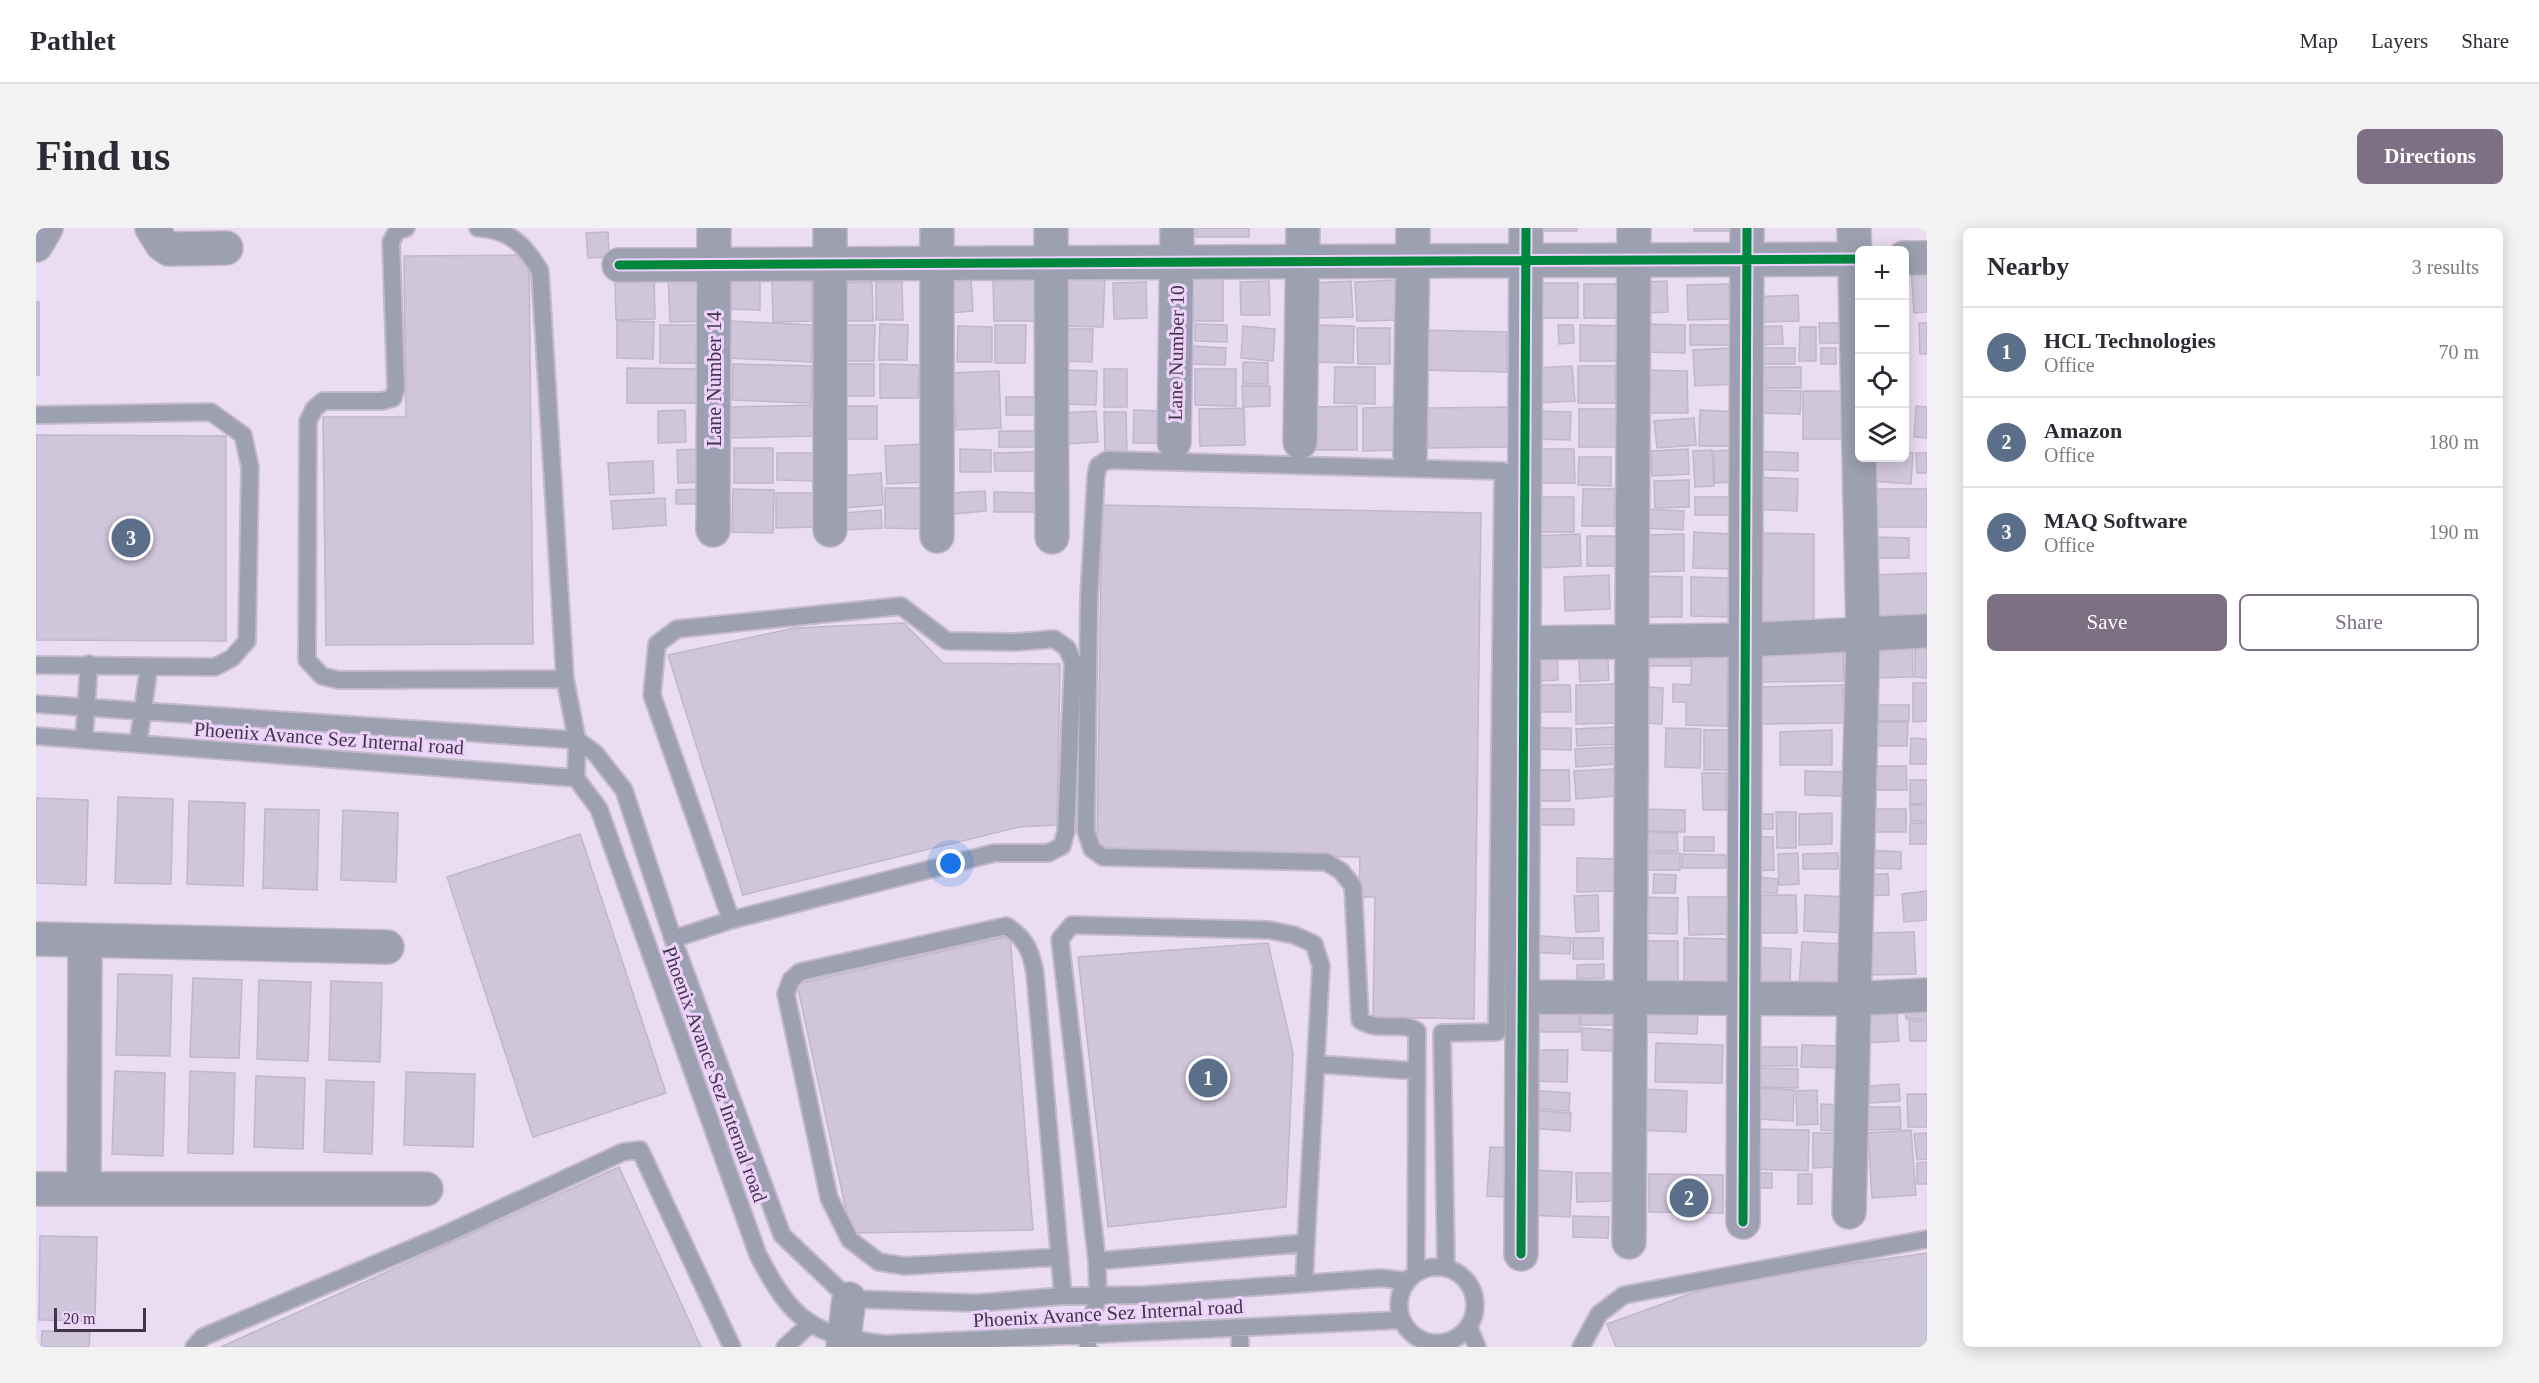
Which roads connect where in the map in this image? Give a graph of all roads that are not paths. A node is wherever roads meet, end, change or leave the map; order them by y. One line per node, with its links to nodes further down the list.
1 (46, 228): 15 (street)
2 (152, 228): 16 (street)
3 (406, 228): 48 (lane)
4 (478, 228): 48 (lane)
5 (714, 228): 28 (street, Lane Number 14)
6 (830, 228): 29 (street)
7 (937, 228): 27 (street)
8 (1052, 228): 24 (street)
9 (1177, 228): 25 (street, Lane Number 10)
10 (1304, 228): 26 (street)
11 (1413, 228): 21 (street)
12 (1526, 228): 22 (street)
13 (1634, 228): 23 (street)
14 (1747, 228): 20 (street)
15 (36, 245)
16 (226, 248)
17 (1855, 248): 20 (street)
18 (1909, 258): 19 (street)
19 (1927, 258)
20 (1746, 260): 23 (street); 42 (street)
21 (1412, 261): 22 (street); 26 (street); 35 (street)
22 (1525, 261): 23 (street); 44 (street)
23 (1633, 261): 43 (street)
24 (1052, 262): 25 (street); 27 (street); 39 (street)
25 (1177, 262): 26 (street); 33 (street, Lane Number 10)
26 (1303, 262): 34 (street)
27 (937, 263): 29 (street); 38 (street)
28 (714, 264): 29 (street); 30 (street); 36 (street, Lane Number 14)
29 (830, 264): 37 (street)
30 (619, 265)
31 (1857, 300): 41 (street)
32 (36, 415): 47 (lane)
33 (1174, 442)
34 (1300, 442)
35 (1410, 455)
36 (713, 530)
37 (830, 530)
38 (937, 536)
39 (1052, 537)
40 (1927, 631): 41 (street)
41 (1863, 634): 42 (street); 66 (street)
42 (1745, 640): 43 (street); 65 (street)
43 (1632, 641): 44 (street); 64 (street)
44 (1523, 643): 63 (street)
45 (89, 664): 46 (lane); 47 (lane); 50 (lane)
46 (36, 665)
47 (149, 666): 51 (lane)
48 (565, 679): 54 (lane)
49 (36, 704): 50 (lane, Phoenix Avance Sez Internal road)
50 (86, 708): 51 (lane, Phoenix Avance Sez Internal road); 53 (lane)
51 (142, 711): 54 (lane, Phoenix Avance Sez Internal road); 55 (lane)
52 (36, 736): 53 (lane, Phoenix Avance Sez Internal road)
53 (84, 740): 55 (lane, Phoenix Avance Sez Internal road)
54 (577, 740): 56 (lane); 59 (lane, Phoenix Avance Sez Internal road)
55 (138, 744): 56 (lane, Phoenix Avance Sez Internal road)
56 (576, 778): 87 (lane, Phoenix Avance Sez Internal road)
57 (731, 920): 57 (lane); 59 (lane)
58 (36, 939): 60 (street)
59 (673, 939): 85 (lane, Phoenix Avance Sez Internal road)
60 (85, 941): 61 (street); 70 (street)
61 (387, 946)
62 (1927, 995): 66 (street)
63 (1522, 997): 64 (street); 77 (street)
64 (1632, 997): 65 (street); 75 (street)
65 (1744, 997): 66 (street); 73 (street)
66 (1852, 999): 72 (street)
67 (1316, 1064): 68 (lane); 76 (lane); 79 (lane)
68 (1416, 1071): 80 (lane); 81 (lane)
69 (36, 1189): 70 (street)
70 (84, 1189): 71 (street)
71 (426, 1190)
72 (1849, 1212)
73 (1743, 1222)
74 (1927, 1239): 98 (lane)
75 (1629, 1242)
76 (1306, 1243): 79 (lane); 82 (lane)
77 (1521, 1254)
78 (1060, 1257): 78 (lane); 83 (lane)
79 (1097, 1261): 84 (lane)
80 (1446, 1267): 81 (lane); 88 (lane)
81 (1412, 1277): 82 (lane, Phoenix Avance Sez Internal road); 86 (lane)
82 (1304, 1283): 84 (lane, Phoenix Avance Sez Internal road)
83 (1063, 1296): 84 (lane, Phoenix Avance Sez Internal road); 85 (lane, Phoenix Avance Sez Internal road)
84 (1098, 1296): 90 (lane)
85 (849, 1299): 92 (street)
86 (1401, 1320): 89 (lane, Phoenix Avance Sez Internal road); 91 (lane)
87 (810, 1324): 92 (lane, Phoenix Avance Sez Internal road); 95 (lane)
88 (1469, 1327): 91 (lane); 97 (lane)
89 (1240, 1328): 90 (lane, Phoenix Avance Sez Internal road); 96 (lane)
90 (1088, 1342): 92 (lane, Phoenix Avance Sez Internal road)
91 (1418, 1342)
92 (844, 1343)
93 (194, 1347): 94 (lane)
94 (732, 1347)
95 (785, 1347)
96 (1240, 1347)
97 (1478, 1347)
98 (1581, 1347)

